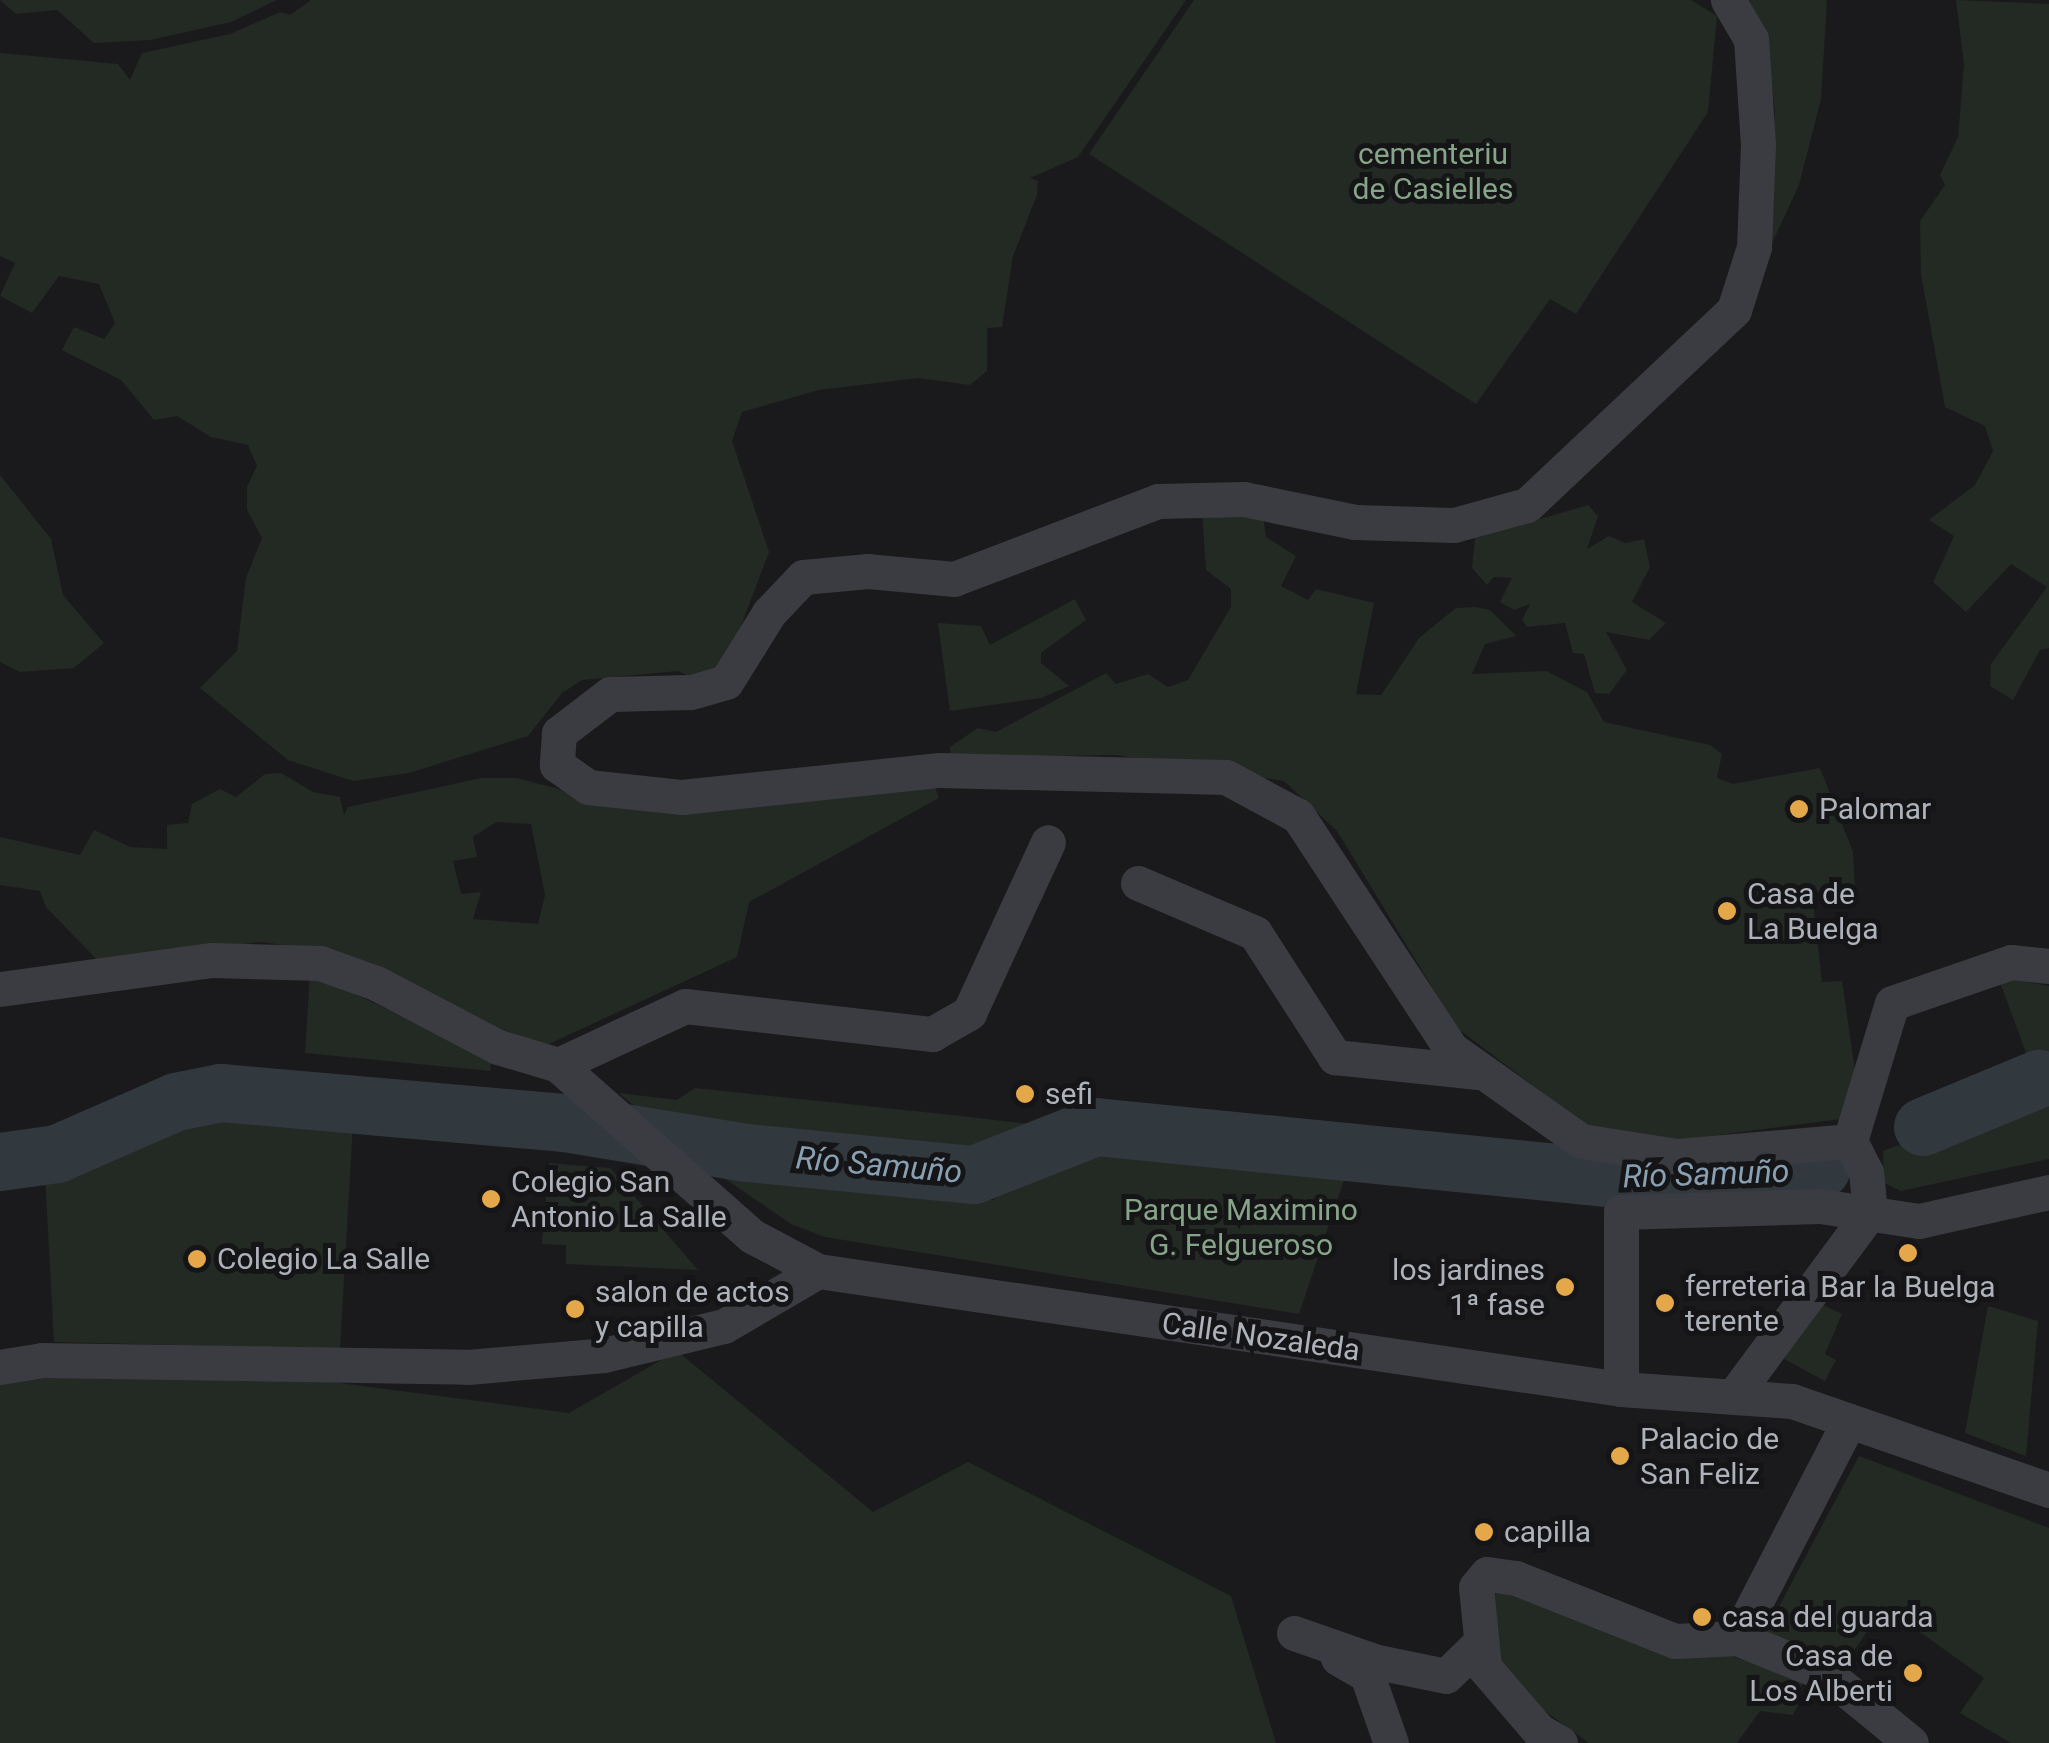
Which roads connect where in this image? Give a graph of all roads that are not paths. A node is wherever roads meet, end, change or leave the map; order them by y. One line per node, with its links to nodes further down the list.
1 (1728, 0): 7 (street)
2 (1048, 842): 6 (street)
3 (1138, 883): 7 (street)
4 (2049, 966): 8 (street)
5 (0, 989): 6 (street, Calle Nozaleda)
6 (545, 1063): 11 (street, Calle Nozaleda)
7 (1484, 1073): 8 (street)
8 (1850, 1141): 10 (street)
9 (2049, 1192): 10 (street)
10 (1870, 1212): 13 (street); 14 (street)
11 (818, 1271): 12 (street); 13 (street, Calle Nozaleda)
12 (0, 1367)
13 (1621, 1388): 14 (street, Calle Nozaleda)
14 (1736, 1394): 15 (street, Calle Nozaleda)
15 (1849, 1421): 16 (street, Calle Nozaleda); 17 (street)
16 (2048, 1480)
17 (1737, 1638): 18 (street); 21 (street)
18 (1478, 1645): 19 (street); 20 (street)
19 (1391, 1743)
20 (1560, 1743)
21 (1912, 1743)

